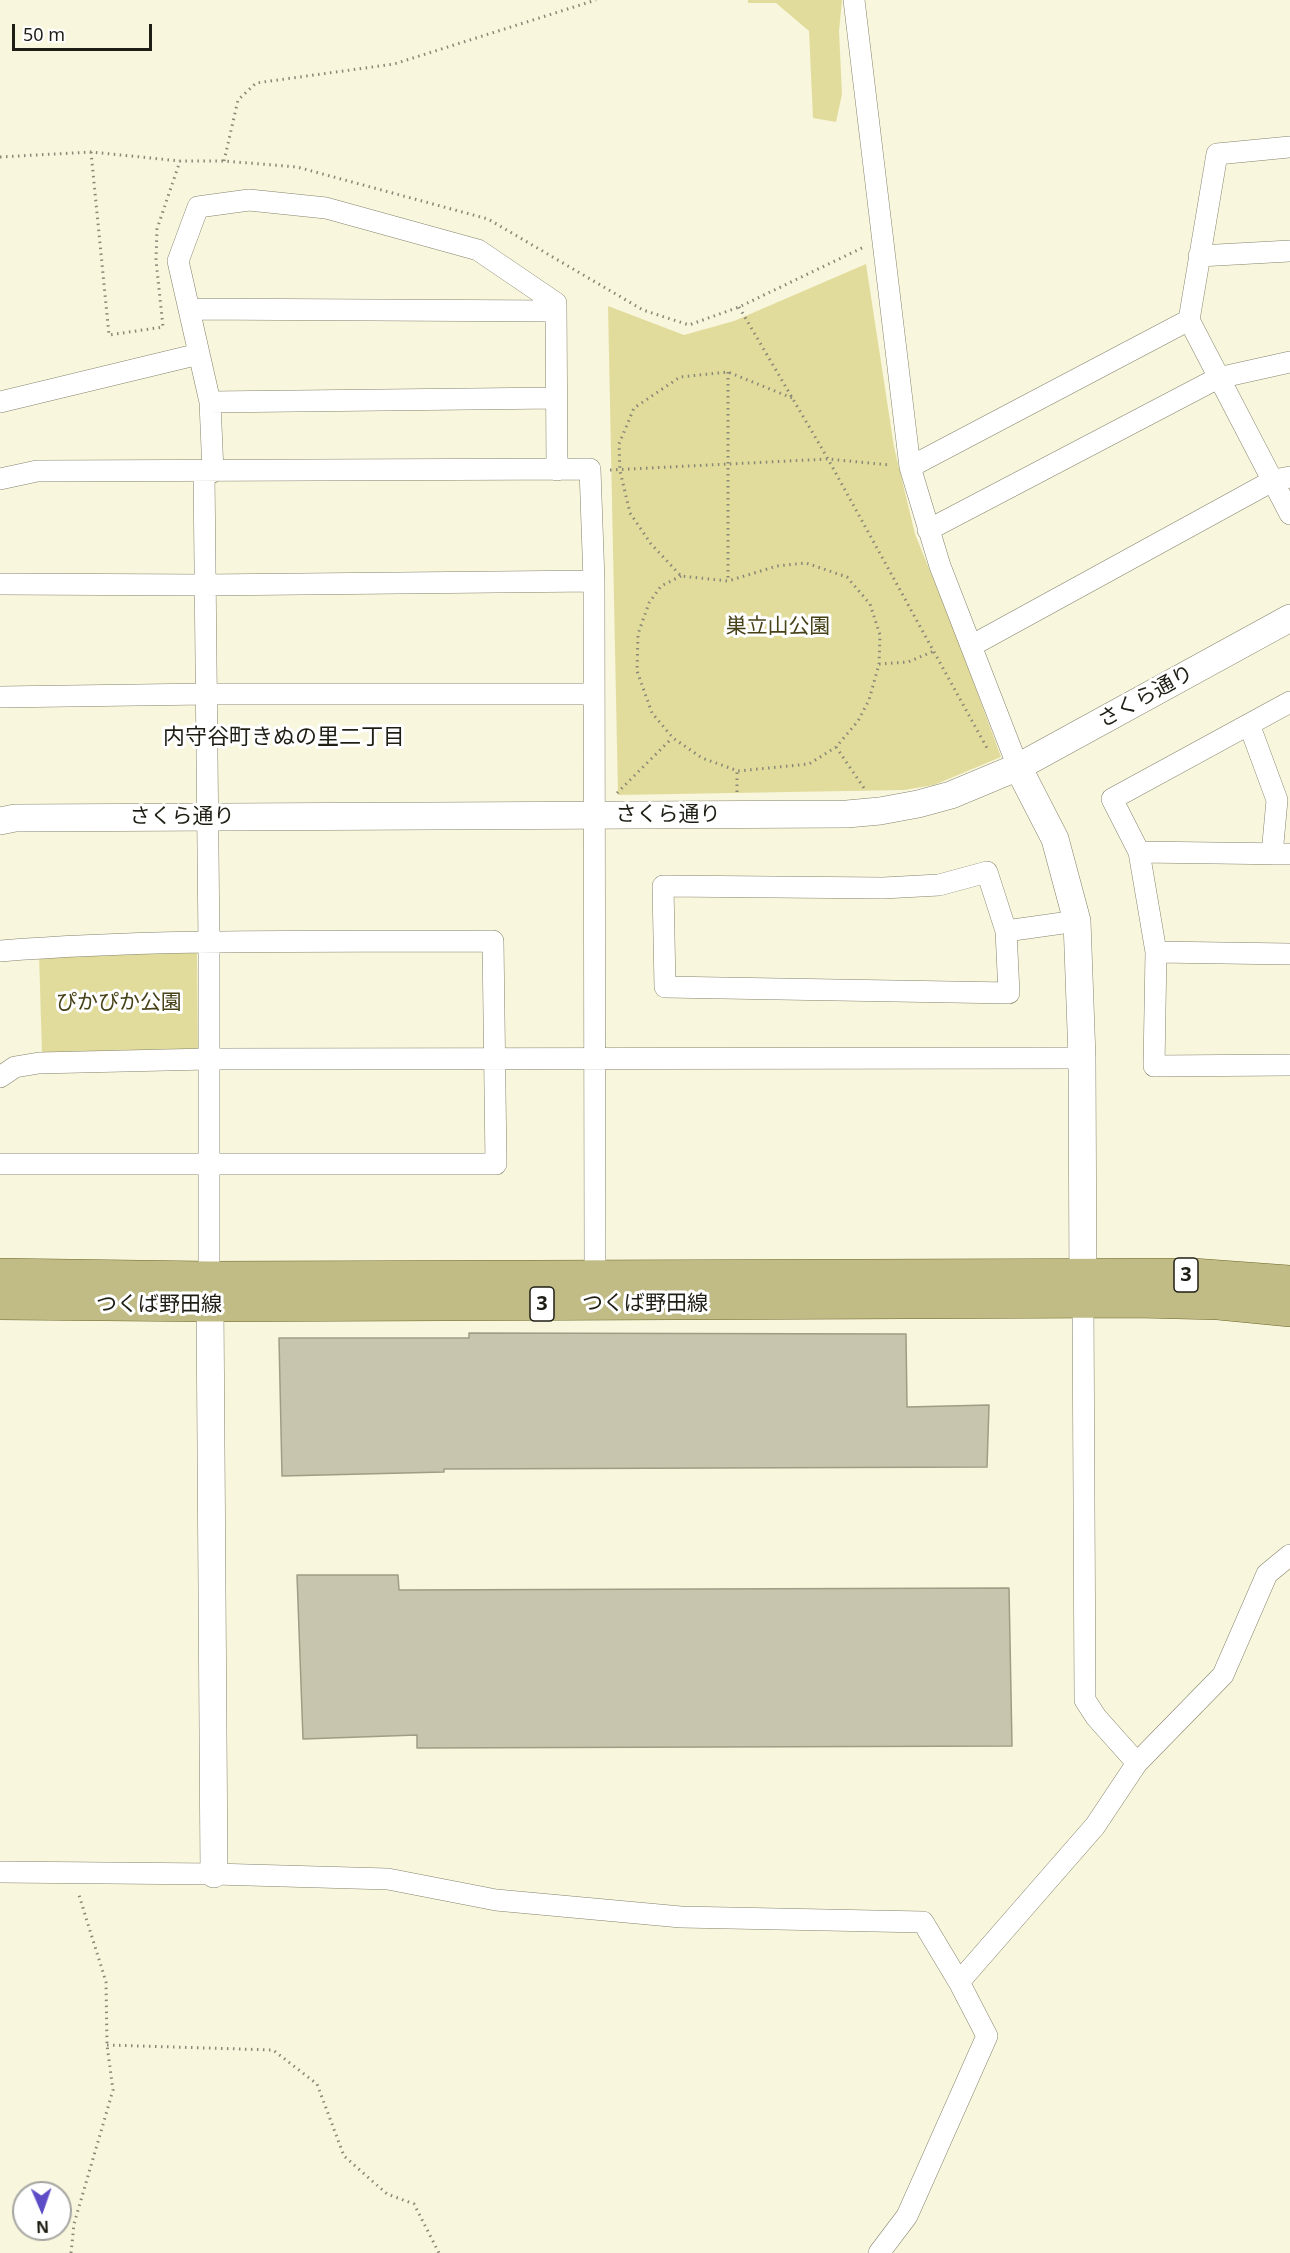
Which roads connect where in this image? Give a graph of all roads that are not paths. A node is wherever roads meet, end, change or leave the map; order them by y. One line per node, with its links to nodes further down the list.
1 (854, 0): 14 (street)
2 (1290, 147): 4 (street)
3 (1290, 251): 4 (street)
4 (1200, 256): 7 (street)
5 (189, 309): 6 (street); 6 (street); 8 (street)
6 (556, 310): 11 (street)
7 (1189, 320): 10 (street); 14 (street)
8 (199, 354): 12 (street); 13 (street)
9 (1290, 362): 10 (street)
10 (1218, 378): 17 (street); 20 (street)
11 (556, 398): 13 (street); 15 (street)
12 (0, 402)
13 (210, 402): 16 (street)
14 (910, 467): 20 (street)
15 (557, 470): 16 (street); 21 (street)
16 (209, 472): 18 (street); 23 (street)
17 (1282, 478): 19 (street); 25 (street)
18 (0, 479)
19 (1290, 514)
20 (928, 530): 25 (street)
21 (594, 581): 23 (street); 27 (street)
22 (0, 584): 23 (street)
23 (205, 585): 26 (street)
24 (1290, 618): 31 (street, さくら通り)
25 (971, 646): 31 (street)
26 (206, 694): 27 (street); 28 (street); 33 (street)
27 (594, 694): 32 (street)
28 (0, 697)
29 (1290, 702): 30 (street)
30 (1249, 724): 35 (street); 36 (street)
31 (1018, 767): 32 (street, さくら通り); 37 (street)
32 (594, 815): 33 (street, さくら通り); 44 (street)
33 (208, 817): 34 (street, さくら通り); 39 (street)
34 (0, 821)
35 (1138, 852): 36 (street); 41 (street)
36 (1281, 854)
37 (1077, 921): 38 (street); 45 (street)
38 (1006, 931): 38 (street)
39 (209, 943): 40 (street); 43 (street); 46 (street)
40 (0, 951)
41 (1156, 951): 42 (street); 47 (street)
42 (1290, 954)
43 (496, 1058): 44 (street); 46 (street); 50 (street)
44 (596, 1058): 45 (street); 52 (street)
45 (1082, 1058): 54 (street)
46 (208, 1059): 48 (street); 50 (street)
47 (1290, 1065)
48 (0, 1077)
49 (0, 1164): 50 (street)
50 (208, 1164): 55 (street)
51 (0, 1275): 55 (main road, つくば野田線 / 3)
52 (595, 1277): 54 (main road, つくば野田線 / 3); 55 (main road, つくば野田線 / 3)
53 (1290, 1282): 54 (main road, つくば野田線 / 3)
54 (1083, 1288): 55 (main road, つくば野田線 / 3); 57 (main road, つくば野田線 / 3); 59 (street)
55 (210, 1292): 56 (main road, つくば野田線 / 3); 61 (street)
56 (0, 1303)
57 (1290, 1310)
58 (1290, 1555): 59 (street)
59 (1137, 1762): 62 (street)
60 (0, 1872): 61 (street)
61 (214, 1874): 62 (street)
62 (959, 1982): 63 (street)
63 (879, 2253)

